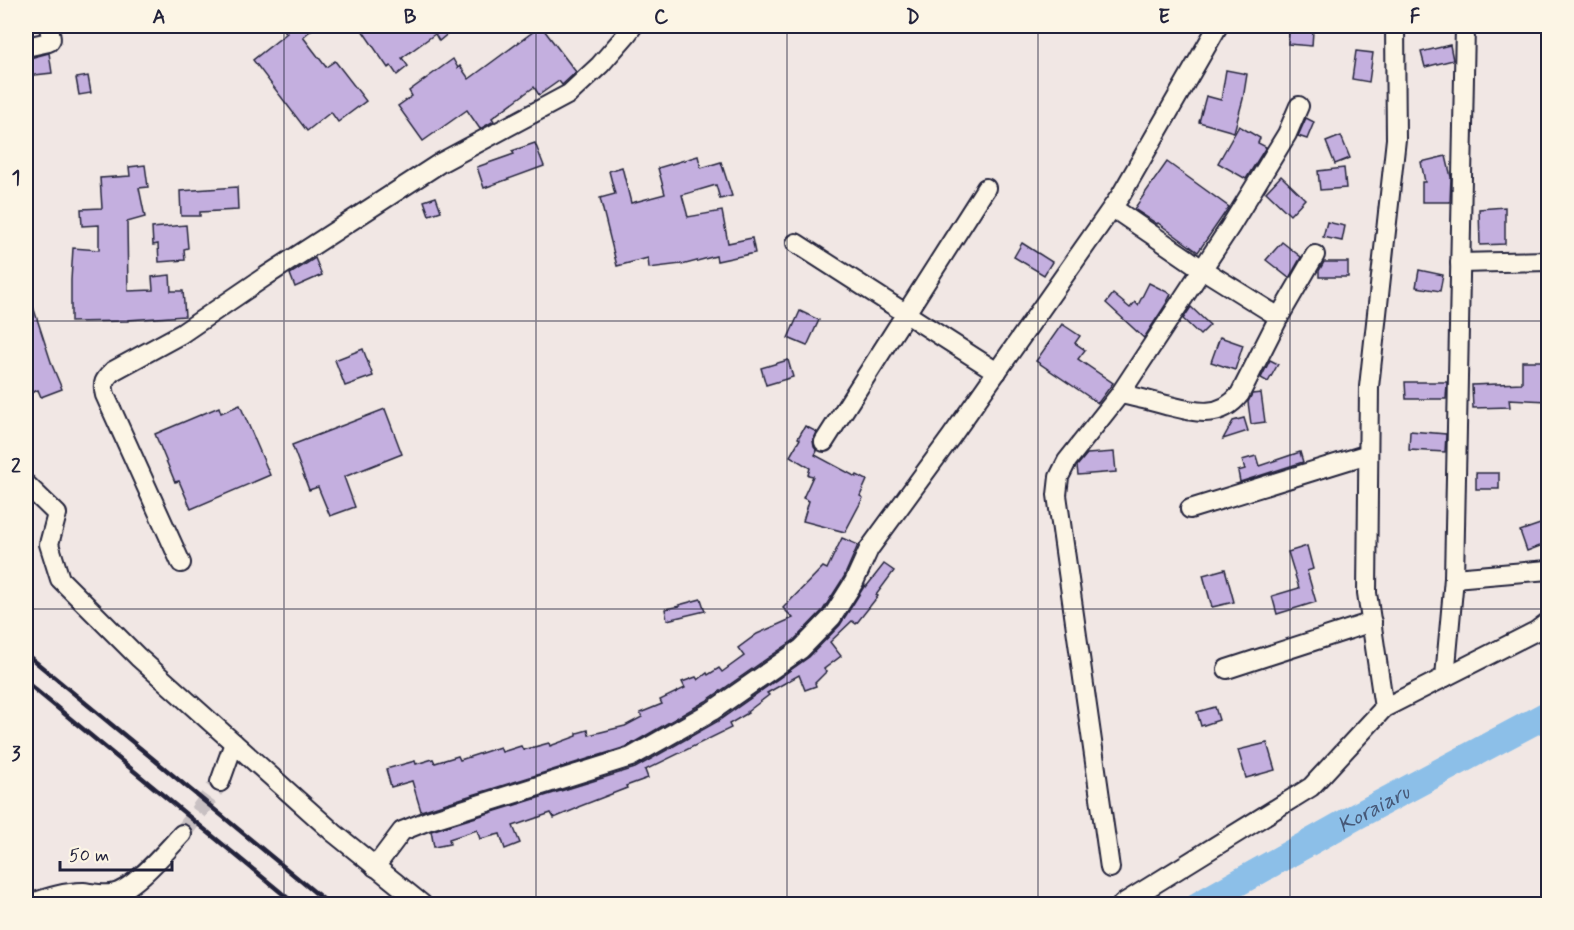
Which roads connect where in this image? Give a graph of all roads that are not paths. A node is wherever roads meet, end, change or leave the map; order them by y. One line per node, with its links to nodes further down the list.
1 (49, 26): 6 (street)
2 (633, 26): 23 (street)
3 (1218, 26): 9 (street)
4 (1395, 26): 20 (street)
5 (1465, 26): 13 (street)
6 (26, 47)
7 (1299, 106): 14 (street)
8 (986, 188): 15 (street)
9 (1113, 208): 14 (street); 17 (street)
10 (796, 243): 15 (street)
11 (1315, 255): 16 (street)
12 (1548, 261): 13 (street)
13 (1460, 263): 25 (street)
14 (1202, 269): 16 (street); 18 (street)
15 (906, 314): 17 (street); 19 (street)
16 (1280, 317): 18 (street)
17 (997, 372): 34 (street)
18 (1120, 394): 35 (street)
19 (824, 442)
20 (1368, 454): 22 (street); 26 (street)
21 (26, 484): 31 (street)
22 (1190, 509)
23 (181, 563)
24 (1548, 570): 25 (street)
25 (1454, 578): 29 (street)
26 (1372, 621): 28 (street); 30 (street)
27 (1548, 622): 29 (street)
28 (1227, 669)
29 (1446, 677): 30 (street)
30 (1384, 708): 38 (street)
31 (234, 743): 32 (street); 34 (street)
32 (220, 782)
33 (182, 834): 36 (street)
34 (375, 867): 37 (street)
35 (1110, 868)
36 (29, 904)
37 (422, 904)
38 (1122, 904)

